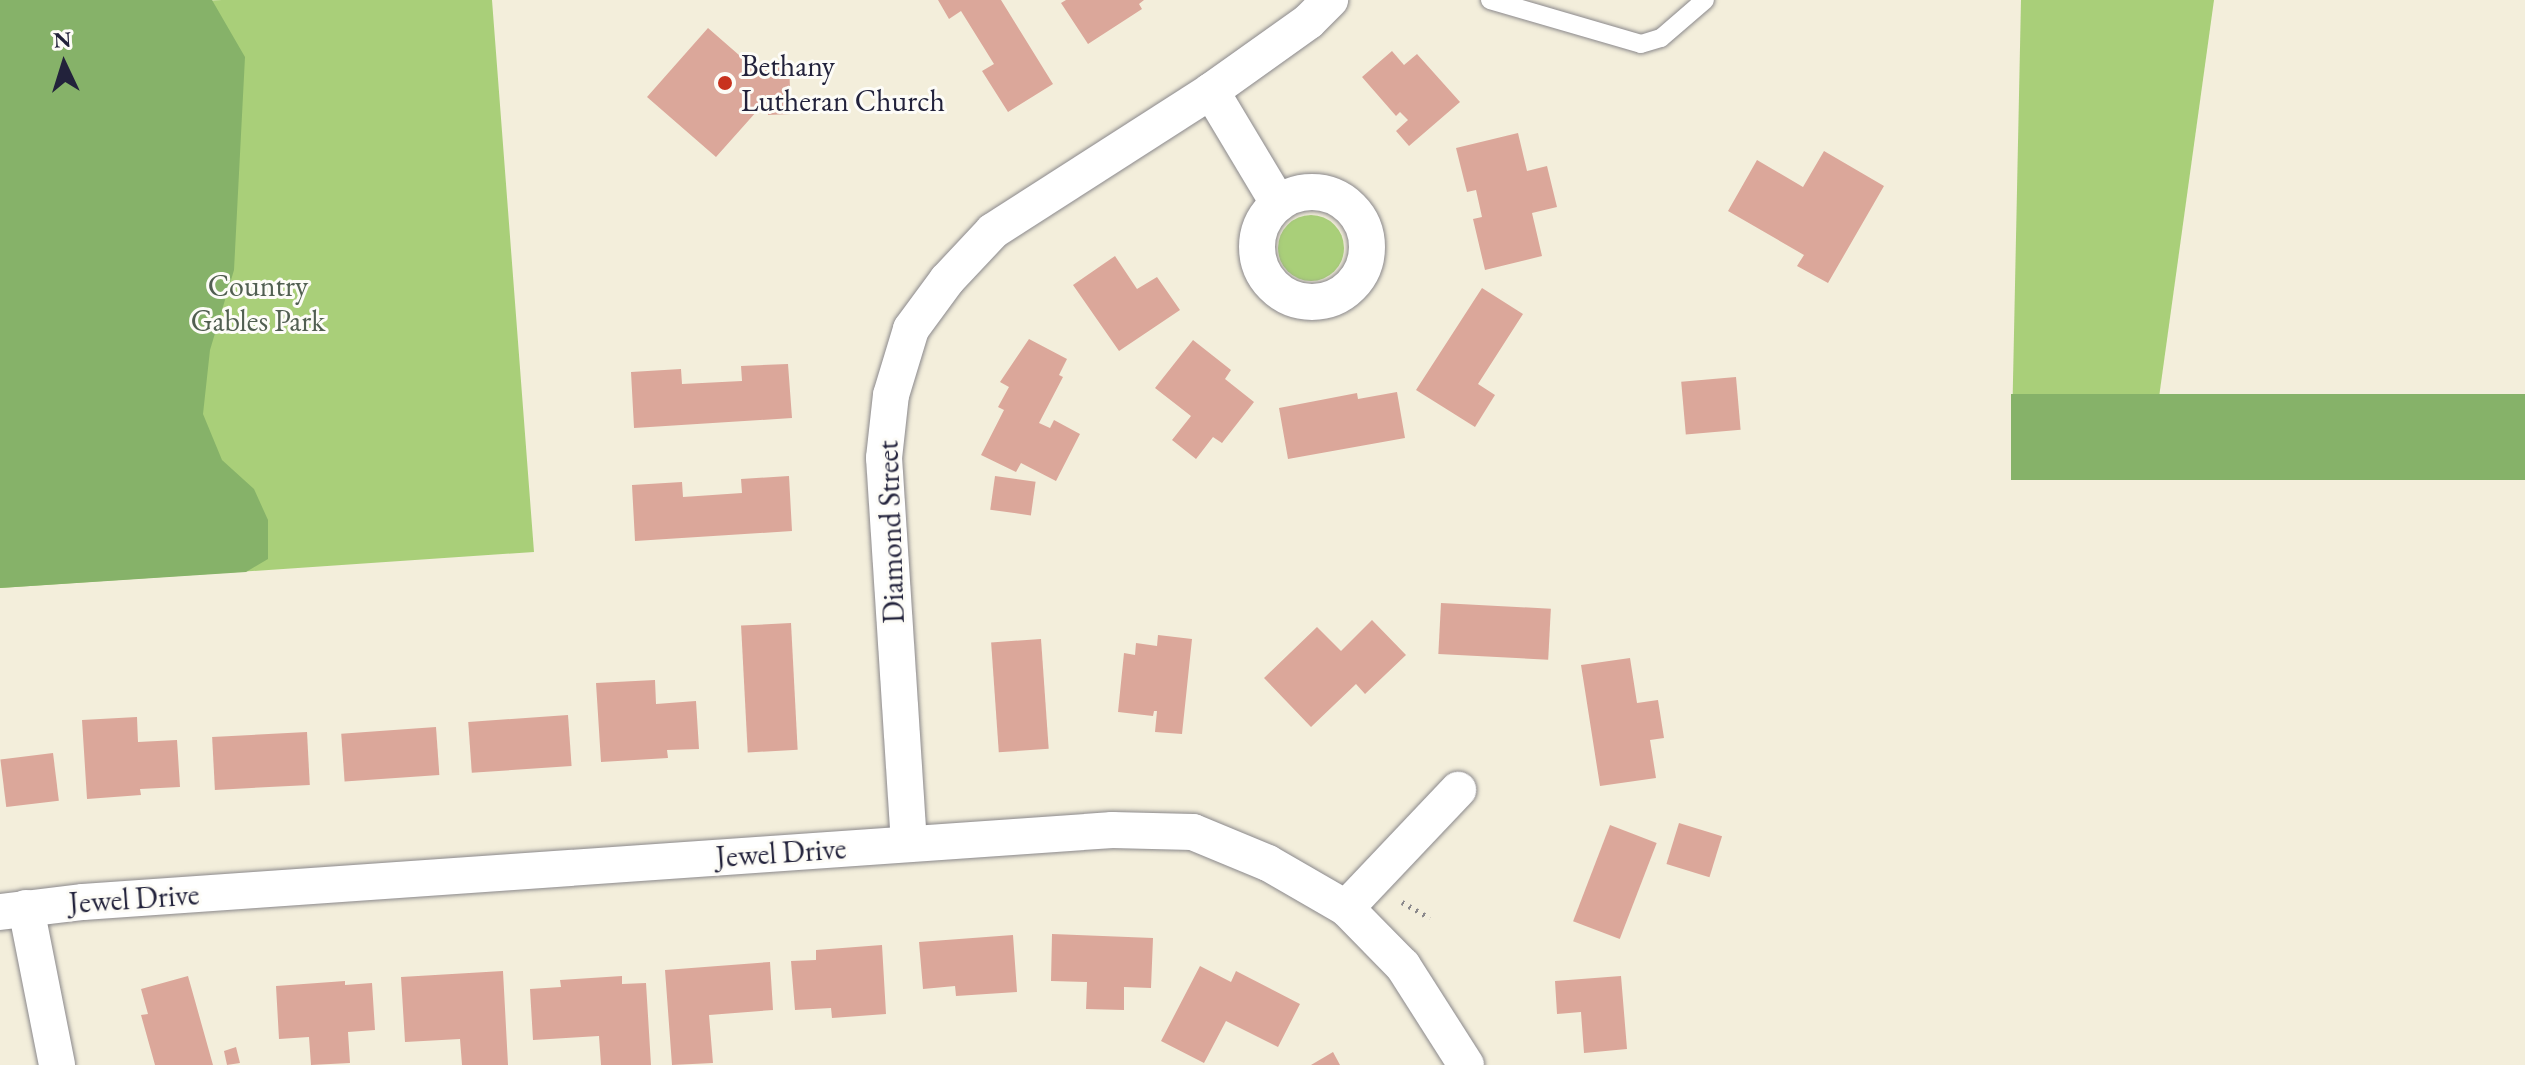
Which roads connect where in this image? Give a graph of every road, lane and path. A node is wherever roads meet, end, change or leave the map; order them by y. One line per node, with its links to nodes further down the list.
1 (1330, 0): 4 (street, Diamond Street)
2 (1490, 0): 3 (lane)
3 (1705, 0)
4 (1211, 91): 5 (street); 7 (street, Diamond Street)
5 (1278, 203)
6 (1458, 790): 8 (street)
7 (909, 844): 8 (street, Jewel Drive); 9 (street, Jewel Drive)
8 (1346, 908): 11 (street, Jewel Drive)
9 (13, 910): 10 (street)
10 (57, 1065)
11 (1466, 1065)

